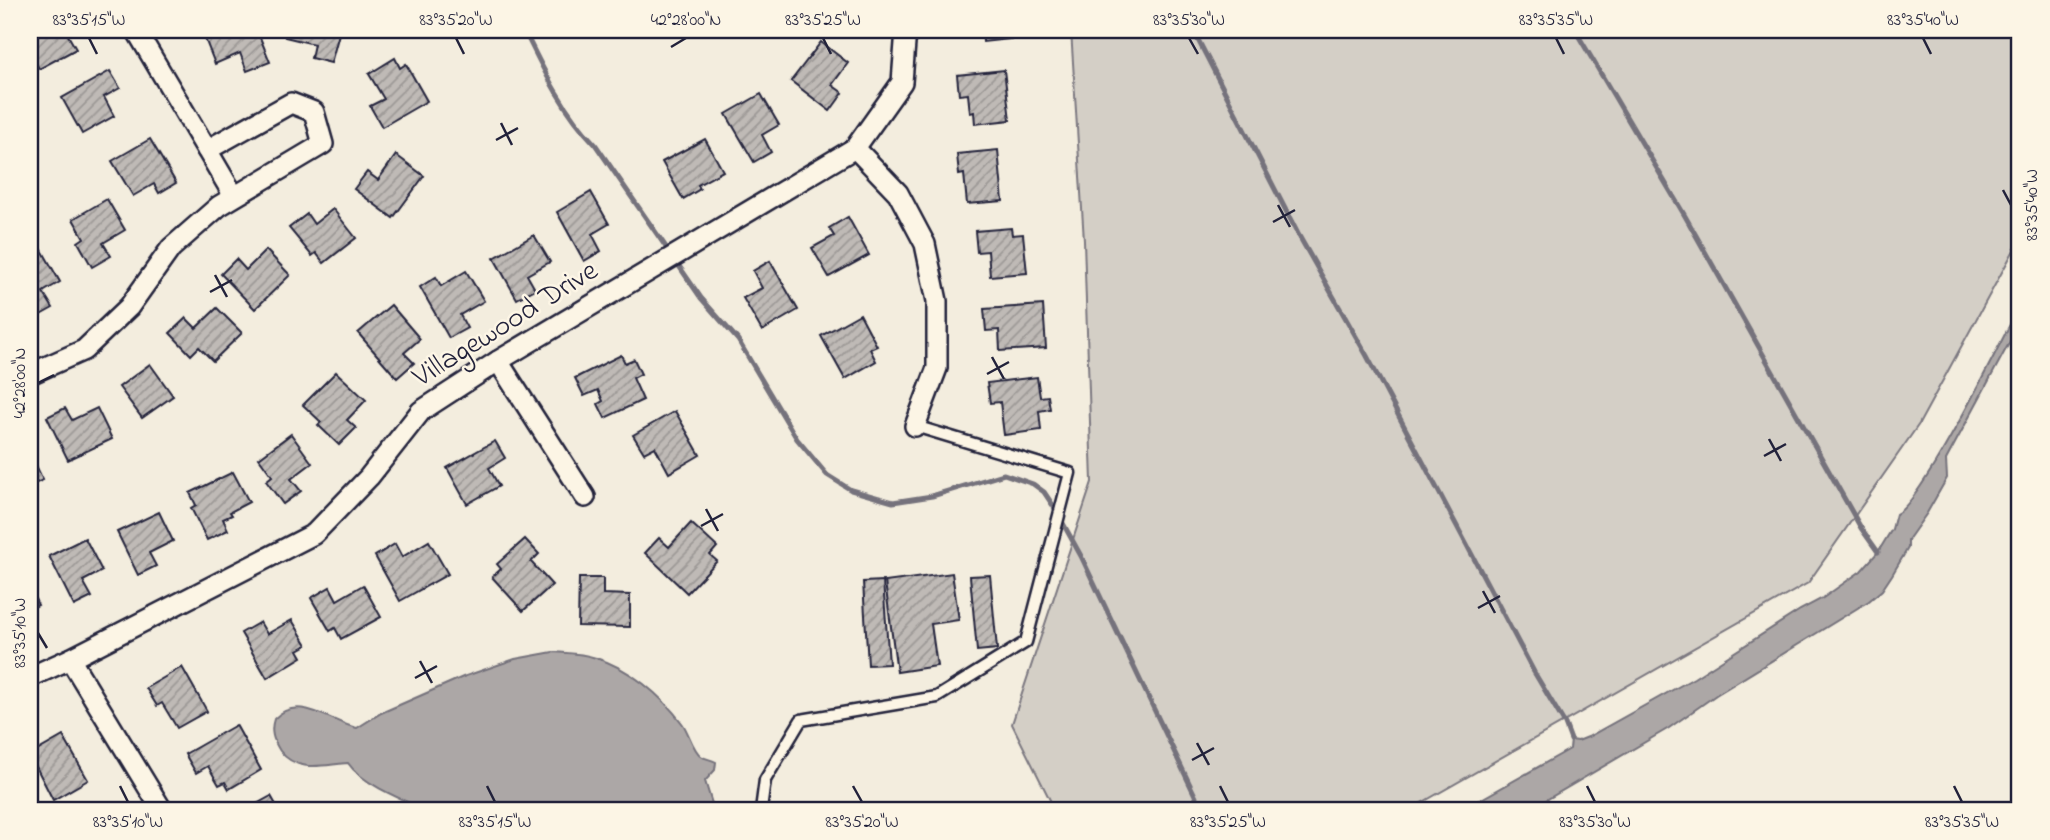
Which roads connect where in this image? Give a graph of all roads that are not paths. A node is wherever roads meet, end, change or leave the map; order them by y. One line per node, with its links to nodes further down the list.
1 (136, 30): 4 (street)
2 (906, 30): 3 (street, Villagewood Drive)
3 (855, 148): 6 (street, Villagewood Drive); 8 (street)
4 (206, 150): 5 (street); 5 (street)
5 (234, 196): 7 (street)
6 (498, 361): 9 (street); 10 (street, Villagewood Drive)
7 (30, 374)
8 (915, 426): 14 (lane)
9 (584, 497)
10 (69, 659): 11 (street, Villagewood Drive); 12 (street, Villagewood Drive); 13 (street)
11 (30, 677)
12 (30, 688)
13 (162, 810)
14 (761, 810)

